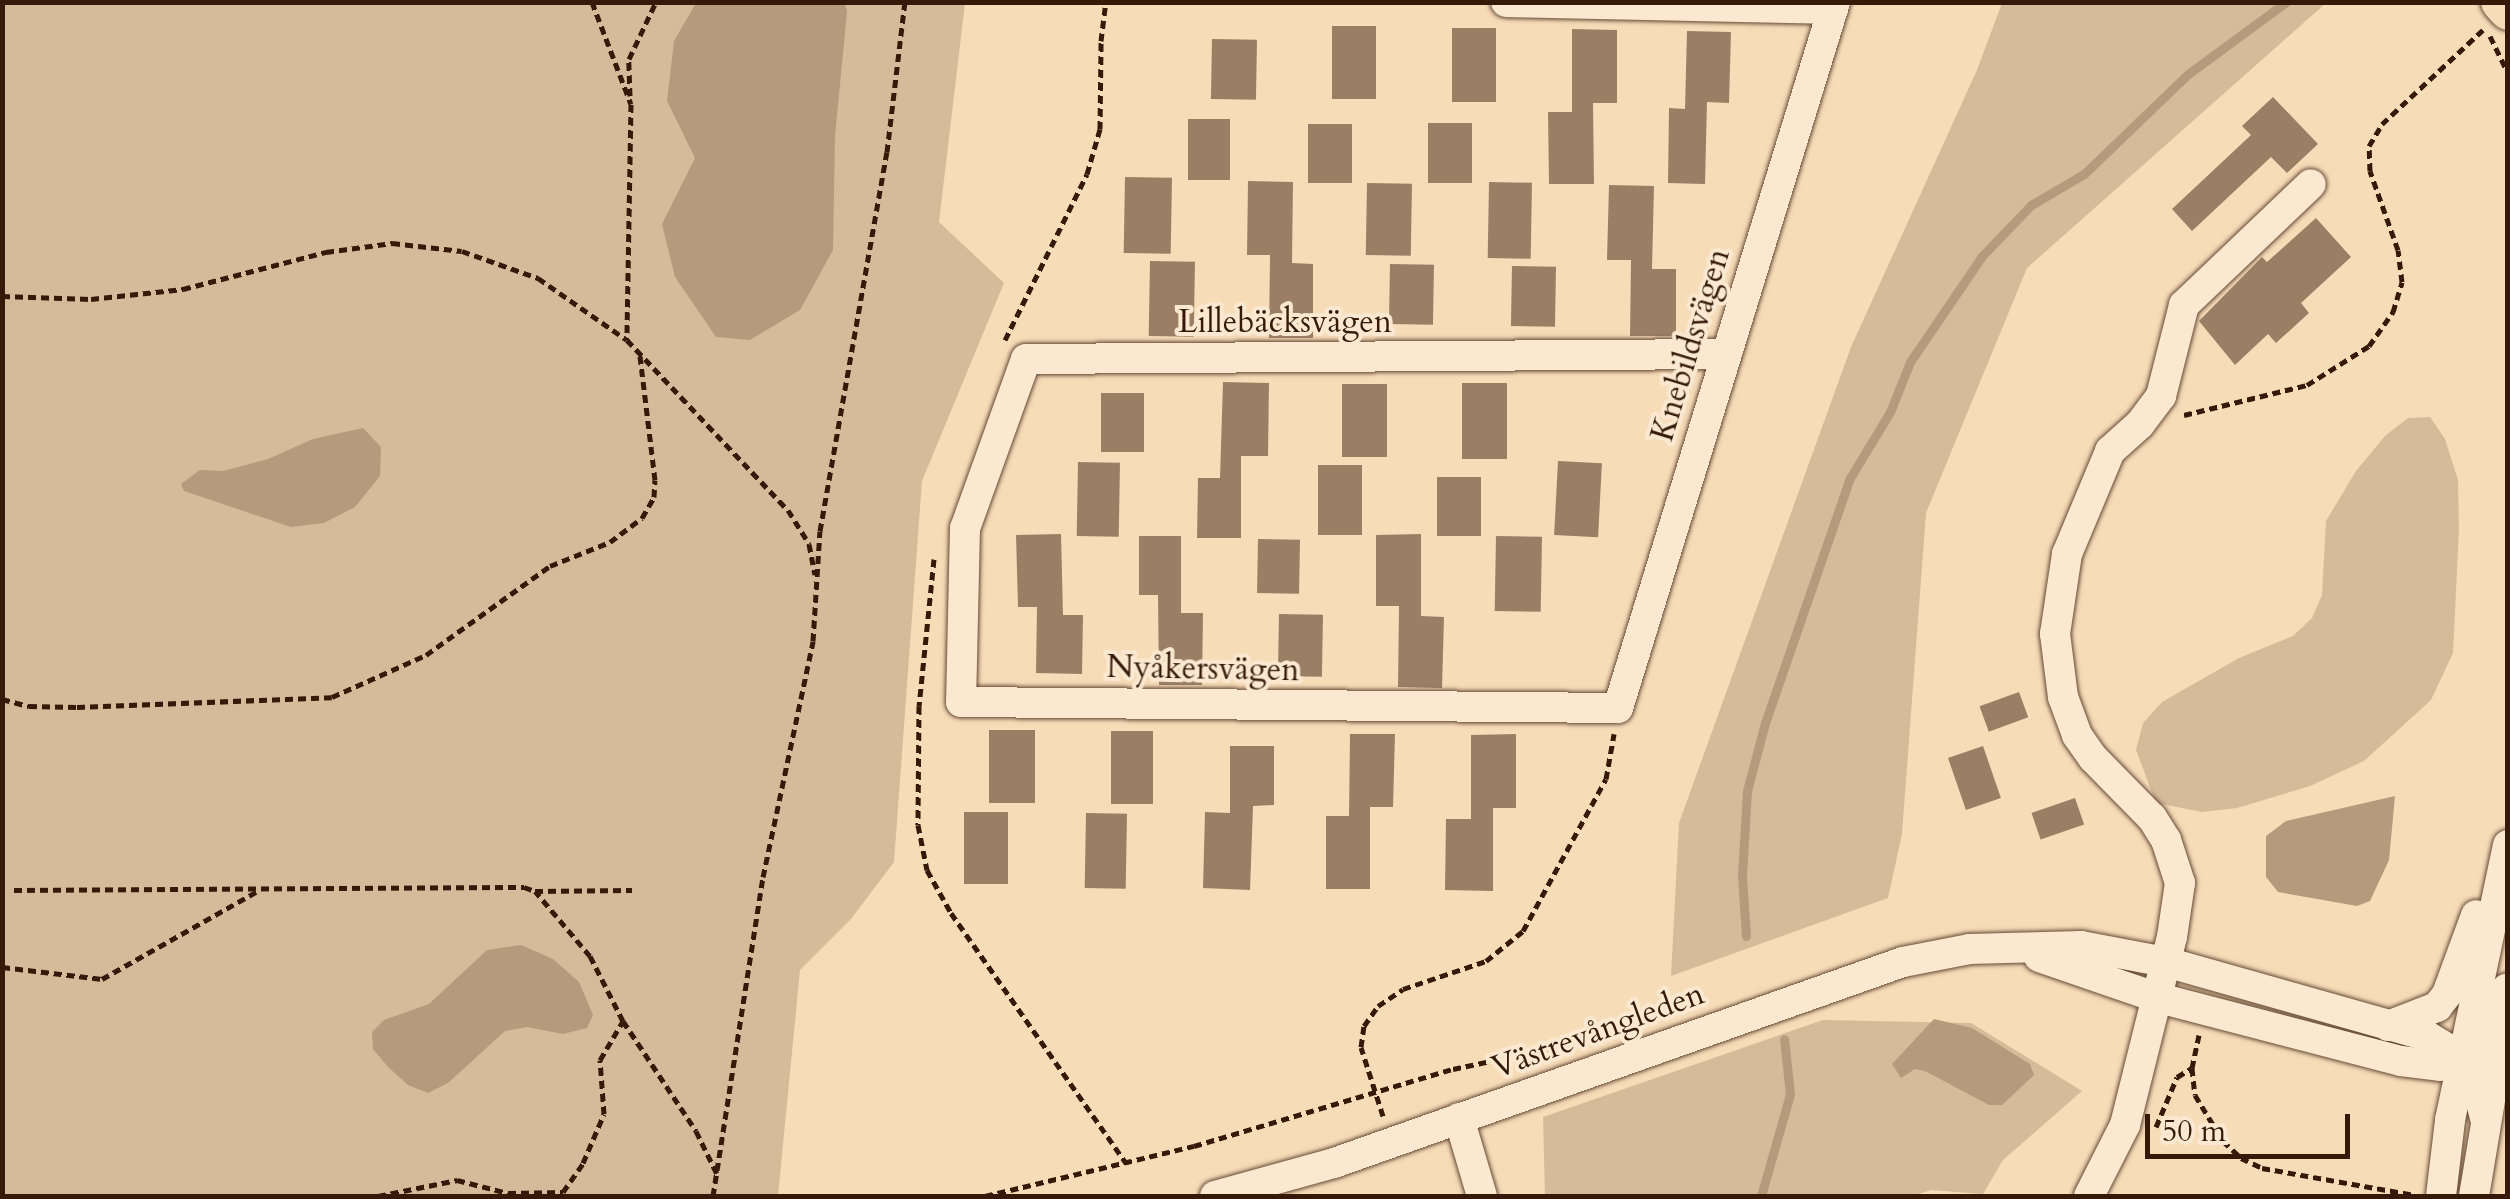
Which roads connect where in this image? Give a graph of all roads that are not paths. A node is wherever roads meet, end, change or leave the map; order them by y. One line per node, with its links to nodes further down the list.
1 (1506, 2): 2 (street)
2 (1834, 6): 4 (street, Knebildsvägen)
3 (2311, 184): 9 (street)
4 (1725, 354): 5 (street, Lillebäcksvägen); 6 (street, Knebildsvägen)
5 (965, 528): 6 (street, Nyåkersvägen)
6 (1618, 708)
7 (2504, 860): 12 (street); 14 (street)
8 (2007, 948): 9 (street, Västrevångleden); 11 (street, Västrevångleden); 15 (street, Västrevångleden)
9 (2166, 962): 11 (street); 12 (street, Västrevångleden)
10 (2507, 986): 14 (street); 16 (street)
11 (2155, 997): 13 (street, Västrevångleden); 20 (street)
12 (2388, 1026): 14 (street, Västrevångleden)
13 (2400, 1061): 14 (street, Västrevångleden); 17 (street)
14 (2463, 1061): 16 (street); 17 (street)
15 (1459, 1118): 18 (street, Västrevångleden); 19 (street)
16 (2485, 1118): 22 (street)
17 (2450, 1120): 21 (street)
18 (1215, 1196)
19 (1482, 1196)
20 (2089, 1196)
21 (2441, 1196)
22 (2474, 1196)

